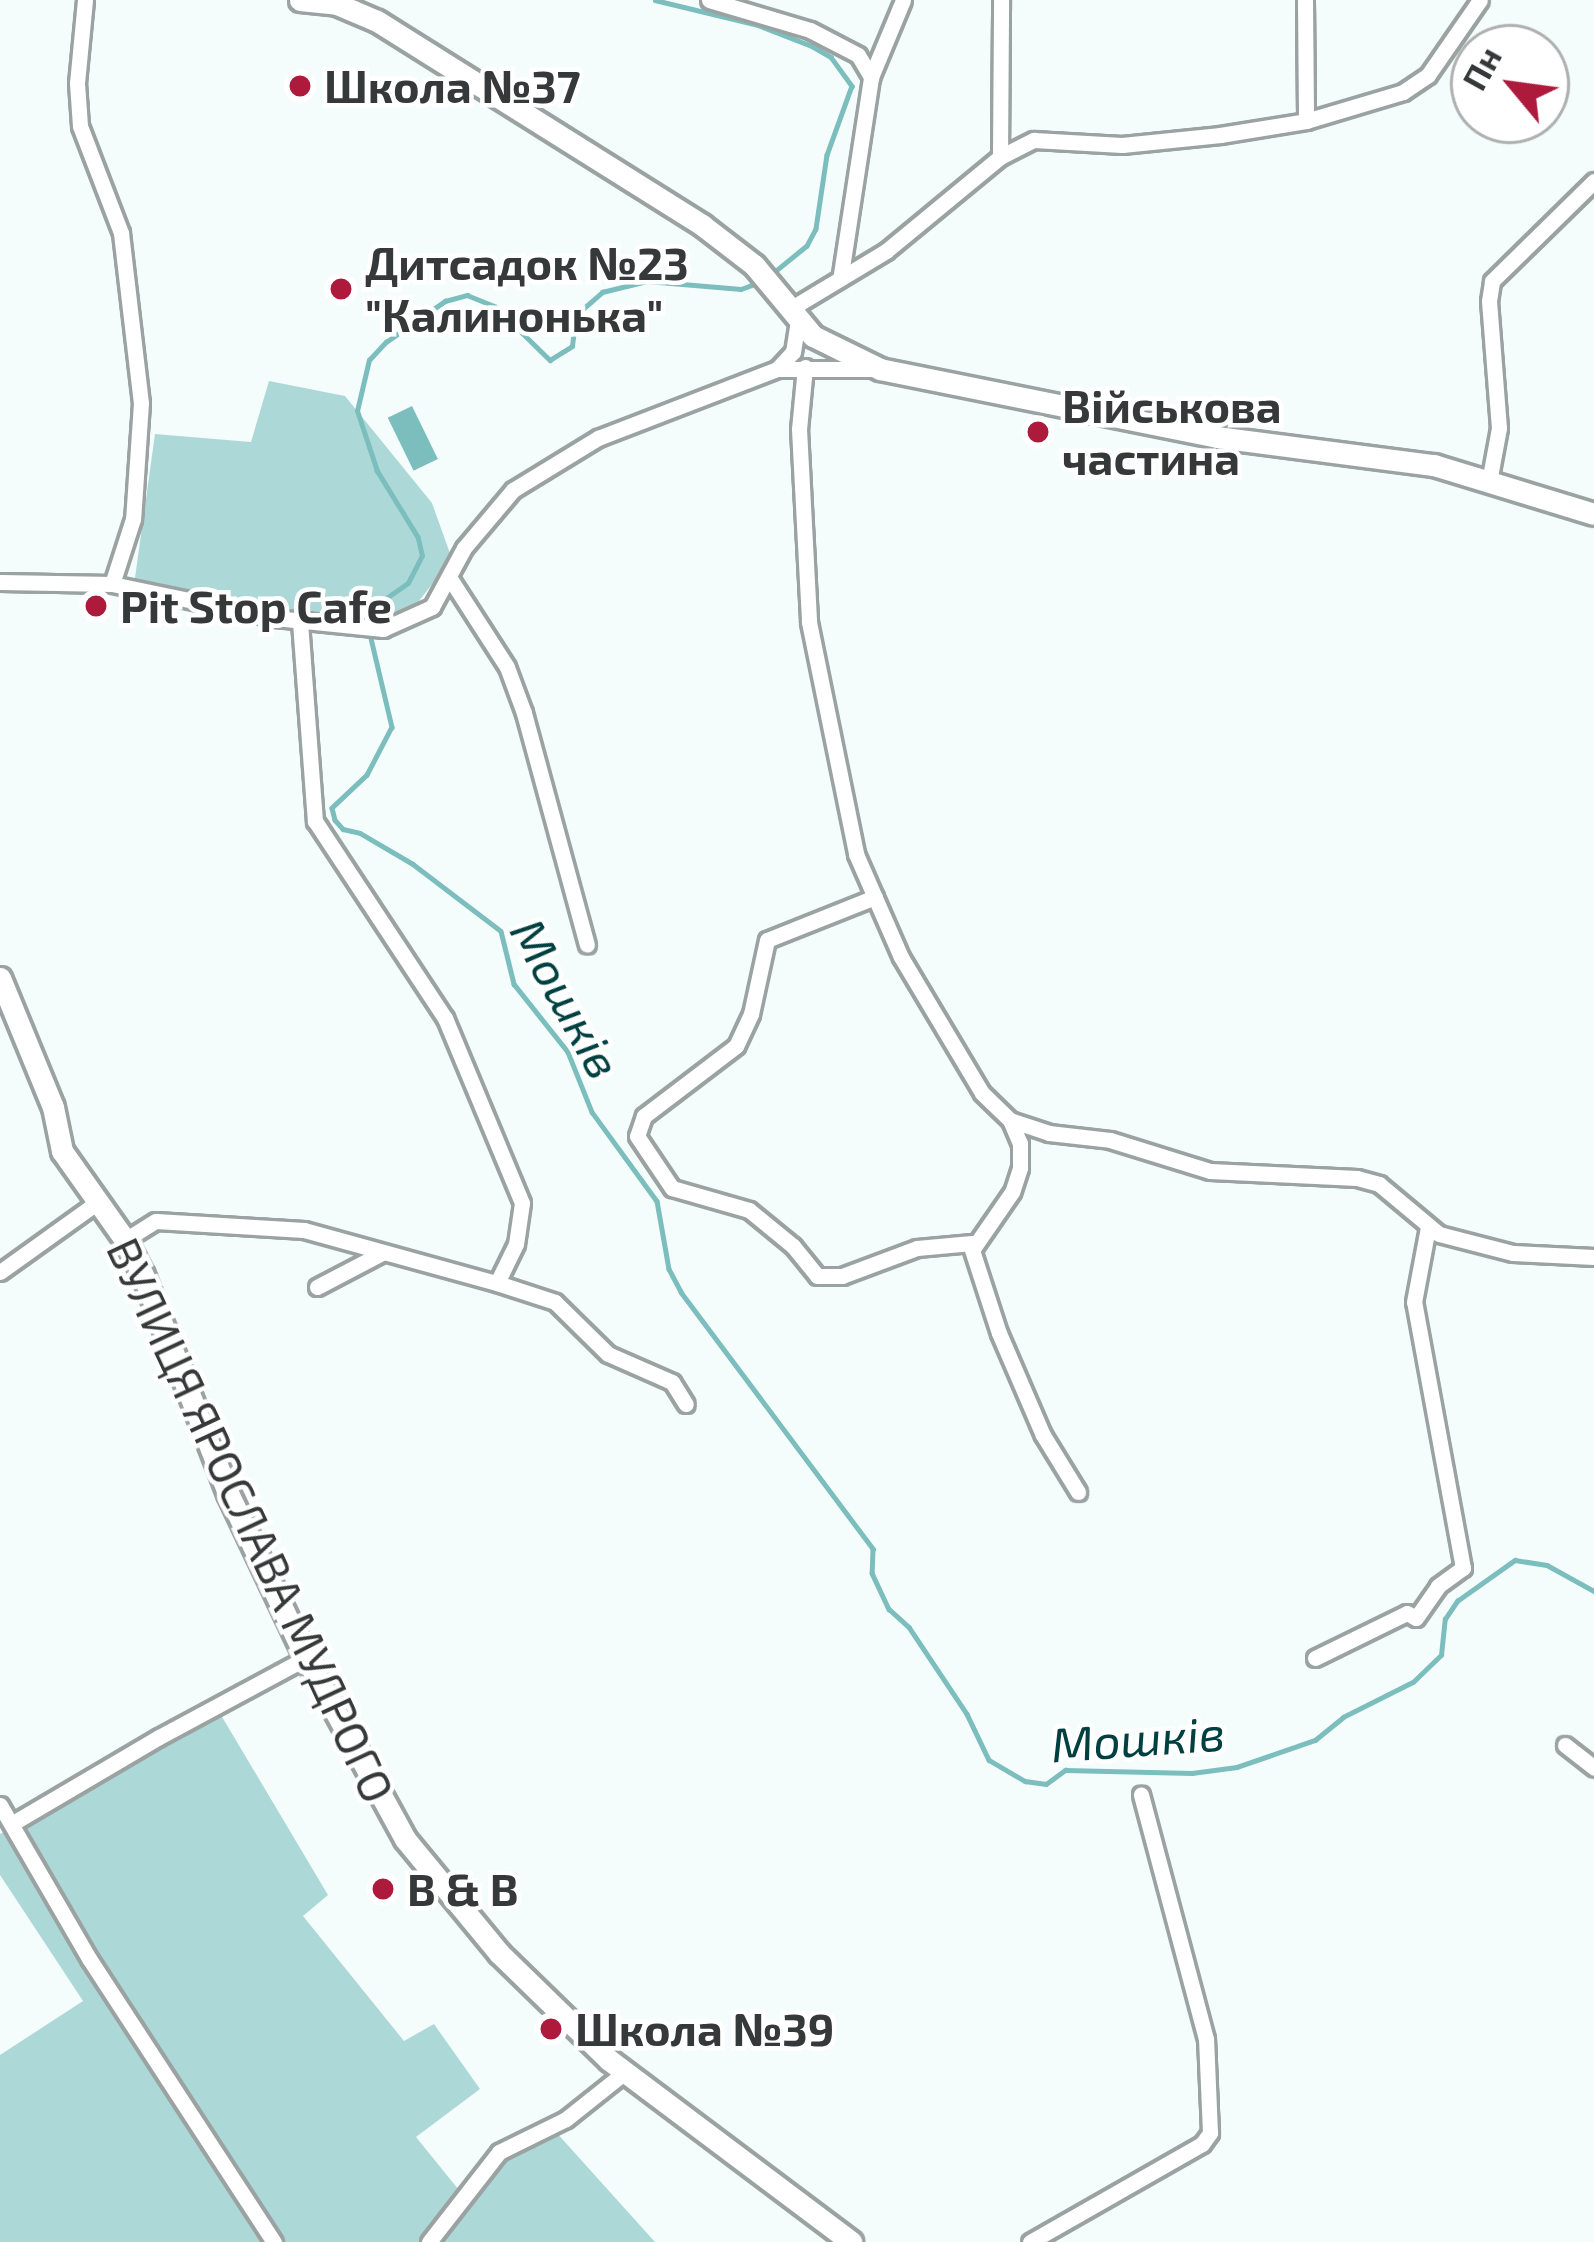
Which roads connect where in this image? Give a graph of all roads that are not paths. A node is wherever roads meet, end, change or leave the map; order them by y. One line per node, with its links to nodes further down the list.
1 (85, 0): 22 (street)
2 (300, 0): 8 (main road)
3 (709, 0): 9 (street)
4 (903, 0): 9 (street)
5 (1001, 0): 11 (street)
6 (1305, 0): 10 (street)
7 (1480, 0): 10 (street)
8 (336, 2): 14 (main road)
9 (871, 77): 13 (street)
10 (1306, 121): 11 (street)
11 (1000, 157): 13 (street)
12 (1594, 181): 18 (street)
13 (841, 274): 14 (street)
14 (794, 315): 16 (street); 17 (main road)
15 (805, 367): 16 (street); 17 (street); 24 (street)
16 (777, 369): 20 (street)
17 (880, 369): 18 (main road)
18 (1489, 482): 19 (main road)
19 (1594, 514)
20 (451, 580): 23 (street); 25 (street)
21 (0, 582): 22 (street)
22 (112, 584): 23 (street)
23 (300, 622): 35 (street)
24 (875, 897): 27 (street); 31 (street)
25 (587, 945)
26 (0, 978): 28 (main road, ВУЛИЦЯ ЯРОСЛАВА МУДРОГО)
27 (1010, 1120): 29 (street); 31 (street)
28 (95, 1204): 30 (main road, ВУЛИЦЯ ЯРОСЛАВА МУДРОГО); 34 (street)
29 (1428, 1227): 33 (street); 40 (street)
30 (125, 1240): 32 (street); 39 (main road, ВУЛИЦЯ ЯРОСЛАВА МУДРОГО)
31 (972, 1243): 38 (street)
32 (382, 1252): 35 (street); 36 (street)
33 (1594, 1257)
34 (0, 1272)
35 (497, 1283): 37 (street)
36 (317, 1287)
37 (686, 1404)
38 (1078, 1492)
39 (306, 1658): 45 (street); 46 (main road, ВУЛИЦЯ ЯРОСЛАВА МУДРОГО)
40 (1315, 1658)
41 (1565, 1744): 42 (street)
42 (1594, 1768)
43 (1141, 1795): 50 (street)
44 (0, 1805): 45 (street)
45 (13, 1823): 47 (street)
46 (625, 2072): 48 (street); 49 (main road, ВУЛИЦЯ ЯРОСЛАВА МУДРОГО)
47 (274, 2242)
48 (430, 2242)
49 (851, 2242)
50 (1030, 2242)

